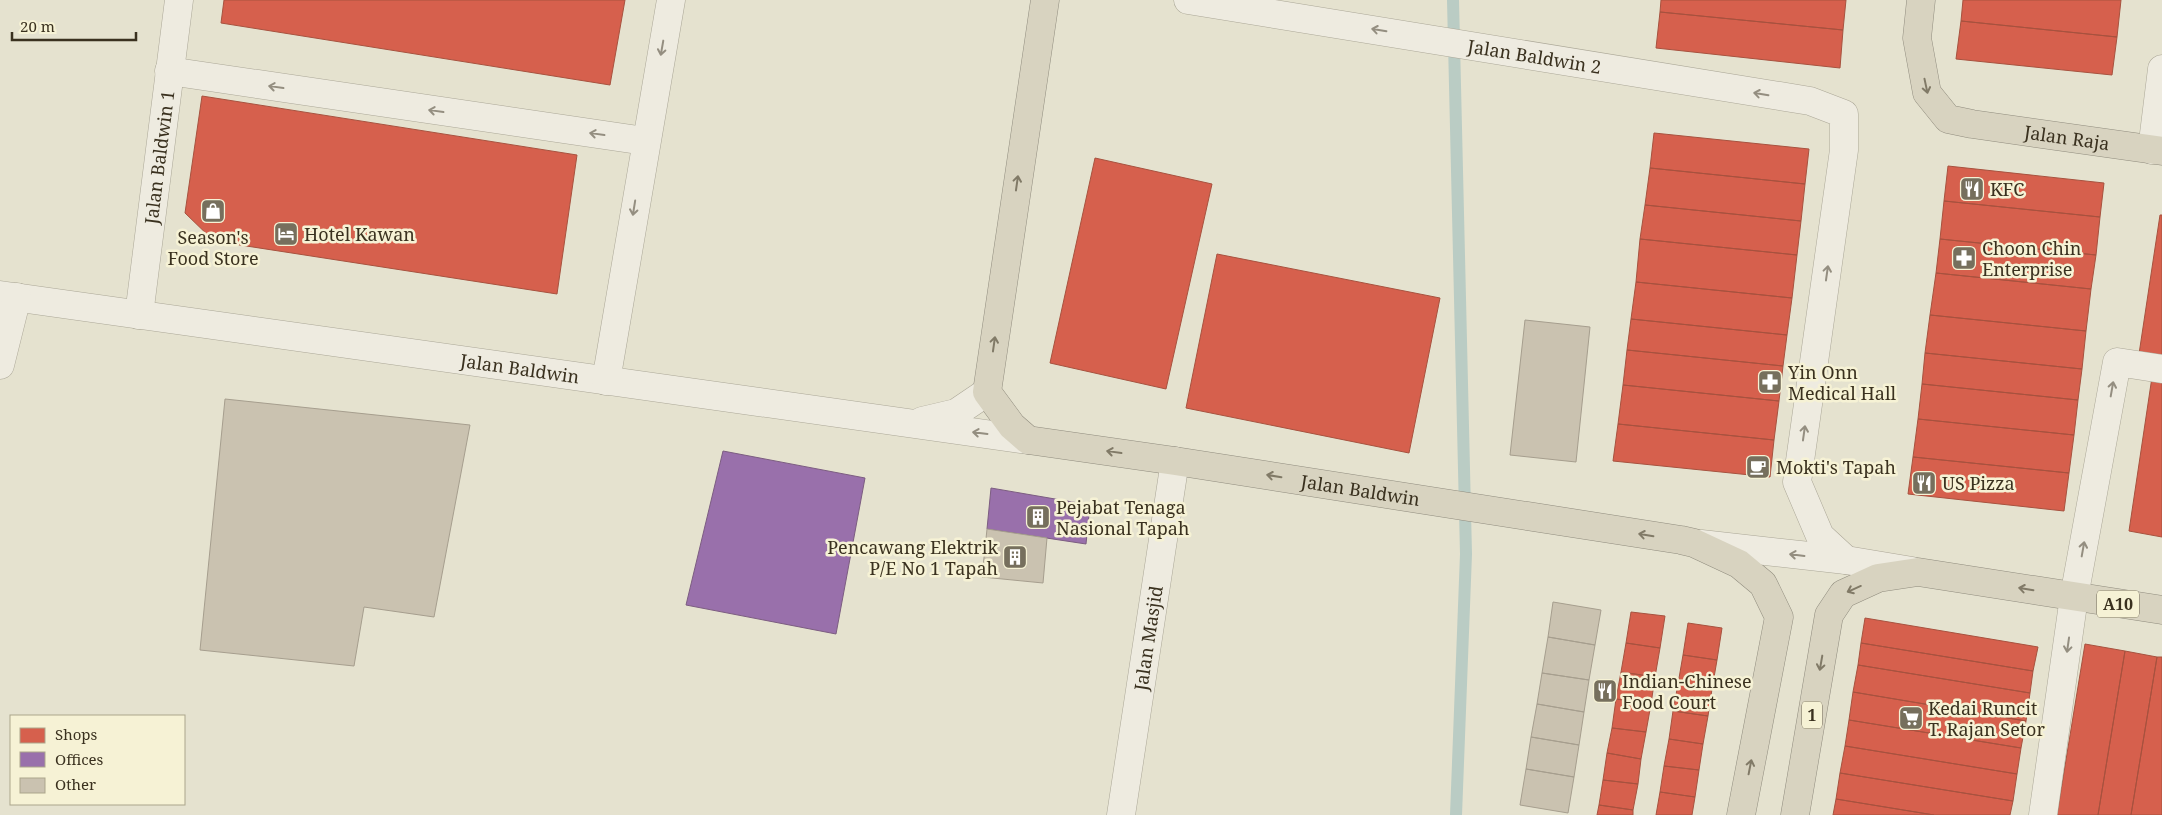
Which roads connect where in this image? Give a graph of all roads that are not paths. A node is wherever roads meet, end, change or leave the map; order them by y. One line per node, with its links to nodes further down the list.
1 (178, 0): 7 (street, Jalan Baldwin 1)
2 (671, 0): 8 (street, one-way to 8)
3 (1045, 0): 15 (highway, one-way to 3)
4 (1188, 0): 20 (street, Jalan Baldwin 2, one-way to 4)
5 (1921, 0): 9 (highway, Jalan Raja, one-way to 9)
6 (2162, 68): 9 (street)
7 (169, 72): 8 (street, one-way to 7); 11 (street, Jalan Baldwin 1)
8 (645, 141): 14 (street, one-way to 14)
9 (2157, 150)
10 (8, 296): 11 (street, Jalan Baldwin); 12 (street)
11 (135, 314): 14 (street, Jalan Baldwin)
12 (0, 365)
13 (2162, 369): 22 (street, one-way to 13)
14 (606, 381): 16 (street, Jalan Baldwin)
15 (986, 392): 16 (street); 17 (highway)
16 (908, 424): 17 (street, Jalan Baldwin, one-way to 16)
17 (1028, 440): 18 (highway, Jalan Baldwin, one-way to 17)
18 (1174, 461): 19 (highway, Jalan Baldwin, one-way to 18); 24 (street, Jalan Masjid)
19 (1694, 543): 20 (street, one-way to 19); 25 (highway, Jalan Baldwin, one-way to 19)
20 (1846, 560): 21 (street)
21 (1918, 572): 22 (highway, one-way to 21); 26 (highway, 1, one-way to 26)
22 (2074, 597): 23 (highway, A10); 27 (street, one-way to 27)
23 (2162, 610)
24 (1121, 815)
25 (1740, 815)
26 (1795, 815)
27 (2043, 815)

